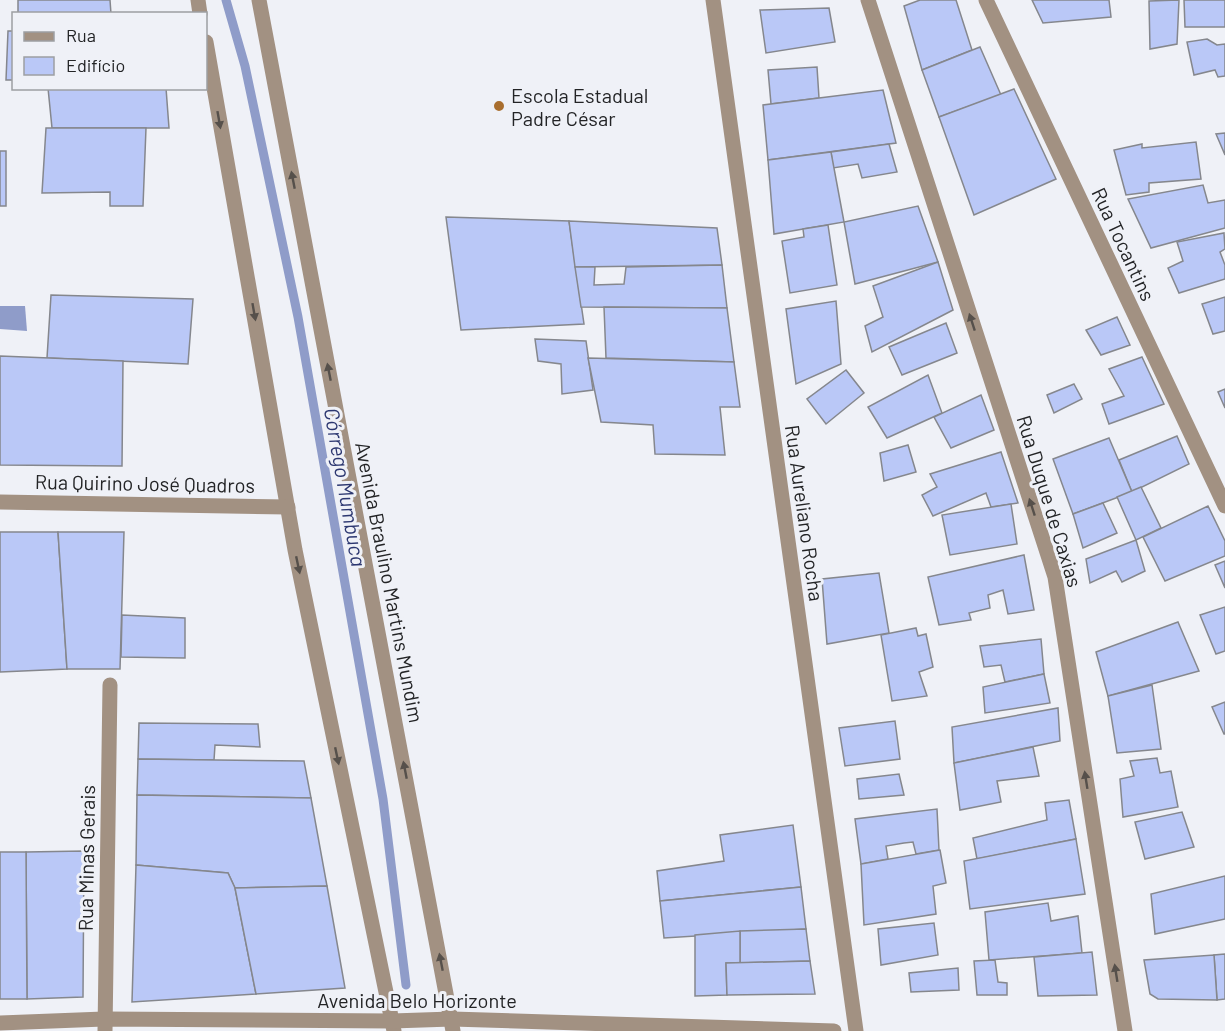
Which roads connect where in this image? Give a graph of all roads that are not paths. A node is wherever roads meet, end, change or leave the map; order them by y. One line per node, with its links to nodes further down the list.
1 (259, 0): 12 (street, Avenida Braulino Martins Mundim, one-way to 1)
2 (713, 0): 15 (street, Rua Aureliano Rocha)
3 (868, 0): 16 (street, Rua Duque de Caxias, one-way to 3)
4 (986, 0): 7 (street, Rua Tocantins)
5 (207, 48): 8 (street, one-way to 8)
6 (0, 502): 8 (street, Rua Quirino José Quadros)
7 (1225, 506)
8 (288, 507): 13 (street, one-way to 13)
9 (110, 685): 11 (street, Rua Minas Gerais)
10 (0, 1023): 11 (street, Avenida Belo Horizonte)
11 (104, 1025): 13 (street, Avenida Belo Horizonte)
12 (452, 1025): 13 (street, Avenida Belo Horizonte); 14 (street, Avenida Belo Horizonte)
13 (393, 1026)
14 (834, 1031)
15 (856, 1031)
16 (1125, 1031)

